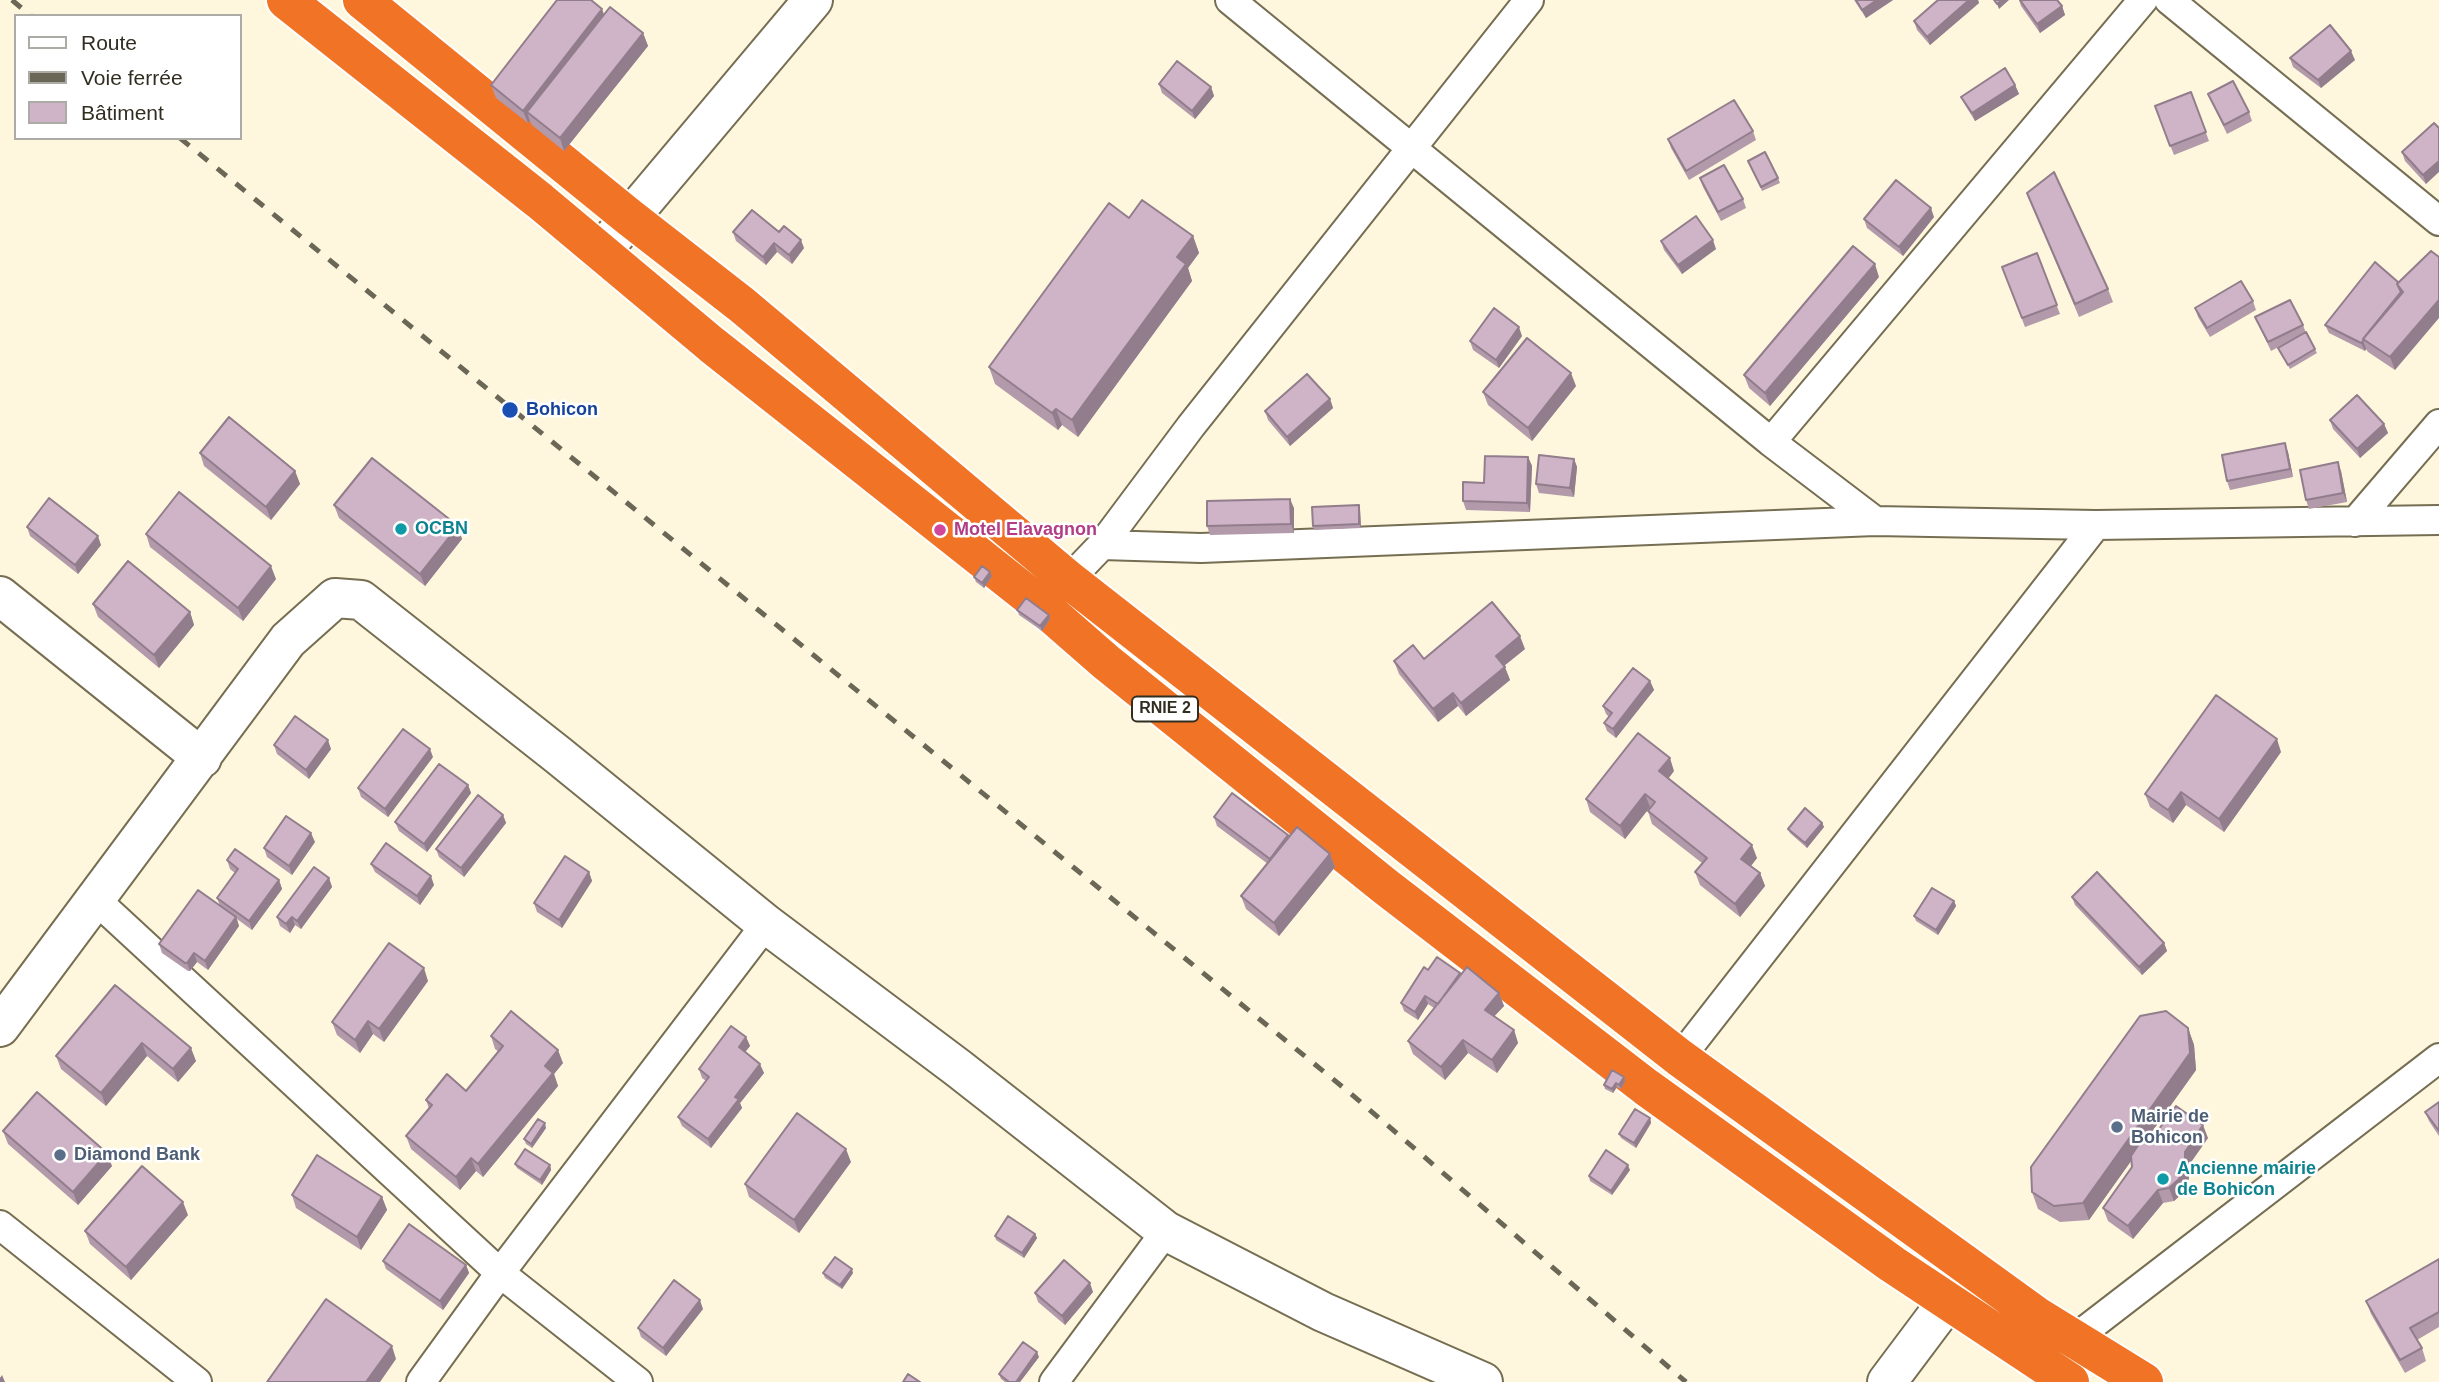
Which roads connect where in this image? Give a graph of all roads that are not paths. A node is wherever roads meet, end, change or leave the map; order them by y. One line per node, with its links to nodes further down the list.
1 (286, 0): 11 (highway, RNIE 2)
2 (362, 0): 9 (highway, RNIE 2)
3 (814, 0): 9 (street)
4 (1230, 0): 8 (street)
5 (1529, 0): 8 (street)
6 (2143, 0): 13 (street)
7 (2169, 0): 10 (street)
8 (1410, 147): 13 (street); 18 (street)
9 (629, 217): 11 (street); 19 (highway, RNIE 2)
10 (2439, 221)
11 (601, 252): 21 (highway, RNIE 2)
12 (2439, 424): 16 (street)
13 (1771, 442): 15 (street)
14 (2439, 520): 16 (street)
15 (1875, 521): 17 (street); 18 (street)
16 (2355, 522): 17 (street)
17 (2096, 525): 28 (street)
18 (1102, 545): 19 (street)
19 (1069, 580): 21 (street); 23 (highway, RNIE 2)
20 (0, 596): 22 (street)
21 (1042, 607): 24 (highway, RNIE 2)
22 (202, 758): 25 (street); 26 (street)
23 (1413, 850): 24 (highway); 28 (highway, RNIE 2)
24 (1385, 887): 31 (highway, RNIE 2)
25 (96, 900): 27 (street); 35 (street)
26 (766, 924): 33 (street); 35 (street)
27 (0, 1027)
28 (1679, 1058): 30 (highway, RNIE 2)
29 (2439, 1058): 37 (street)
30 (1770, 1121): 31 (highway); 34 (highway, RNIE 2)
31 (1745, 1157): 36 (highway, RNIE 2)
32 (0, 1225): 38 (street)
33 (1167, 1231): 41 (street); 42 (street)
34 (1969, 1267): 36 (street); 37 (highway, RNIE 2)
35 (500, 1273): 39 (street); 40 (street)
36 (1947, 1302): 43 (street); 44 (highway, RNIE 2)
37 (2074, 1339): 45 (highway, RNIE 2)
38 (197, 1382)
39 (421, 1382)
40 (638, 1382)
41 (1054, 1382)
42 (1483, 1382)
43 (1886, 1382)
44 (2070, 1382)
45 (2144, 1382)

